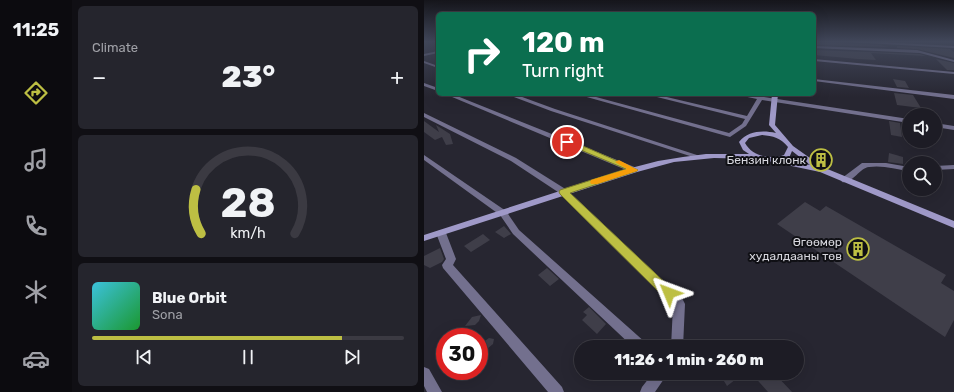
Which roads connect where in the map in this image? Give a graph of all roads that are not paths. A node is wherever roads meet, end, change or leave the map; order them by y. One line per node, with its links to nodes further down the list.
1 (817, 60): 4 (street)
2 (424, 62): 3 (street)
3 (436, 67)
4 (954, 73)
5 (816, 80): 14 (street)
6 (424, 84): 7 (street)
7 (436, 89)
8 (453, 96): 33 (street)
9 (515, 96): 27 (street)
10 (586, 96): 16 (street)
11 (656, 96): 16 (street)
12 (762, 96): 13 (street); 16 (street)
13 (775, 97): 17 (street); 18 (street)
14 (954, 97)
15 (424, 115): 36 (street)
16 (749, 118)
17 (902, 120)
18 (772, 125): 21 (street); 22 (street)
19 (942, 126): 20 (street)
20 (954, 128)
21 (755, 134): 22 (street); 23 (street)
22 (784, 139): 24 (street)
23 (743, 147): 25 (street); 28 (street)
24 (791, 147): 29 (street); 34 (street)
25 (725, 156): 27 (street); 28 (street)
26 (424, 157): 37 (street)
27 (698, 157): 33 (street)
28 (758, 157): 29 (street)
29 (774, 159): 34 (street)
30 (954, 167): 32 (street)
31 (902, 168): 35 (street)
32 (942, 168)
33 (634, 170): 36 (street)
34 (822, 170): 35 (street)
35 (845, 180): 38 (street)
36 (564, 192): 37 (street); 42 (street)
37 (503, 213): 39 (street); 41 (street)
38 (954, 225)
39 (441, 233): 40 (street); 46 (street)
40 (424, 238)
41 (634, 340)
42 (677, 340)
43 (424, 374): 45 (street)
44 (656, 380): 47 (street)
45 (435, 392)
46 (557, 392)
47 (647, 392)

